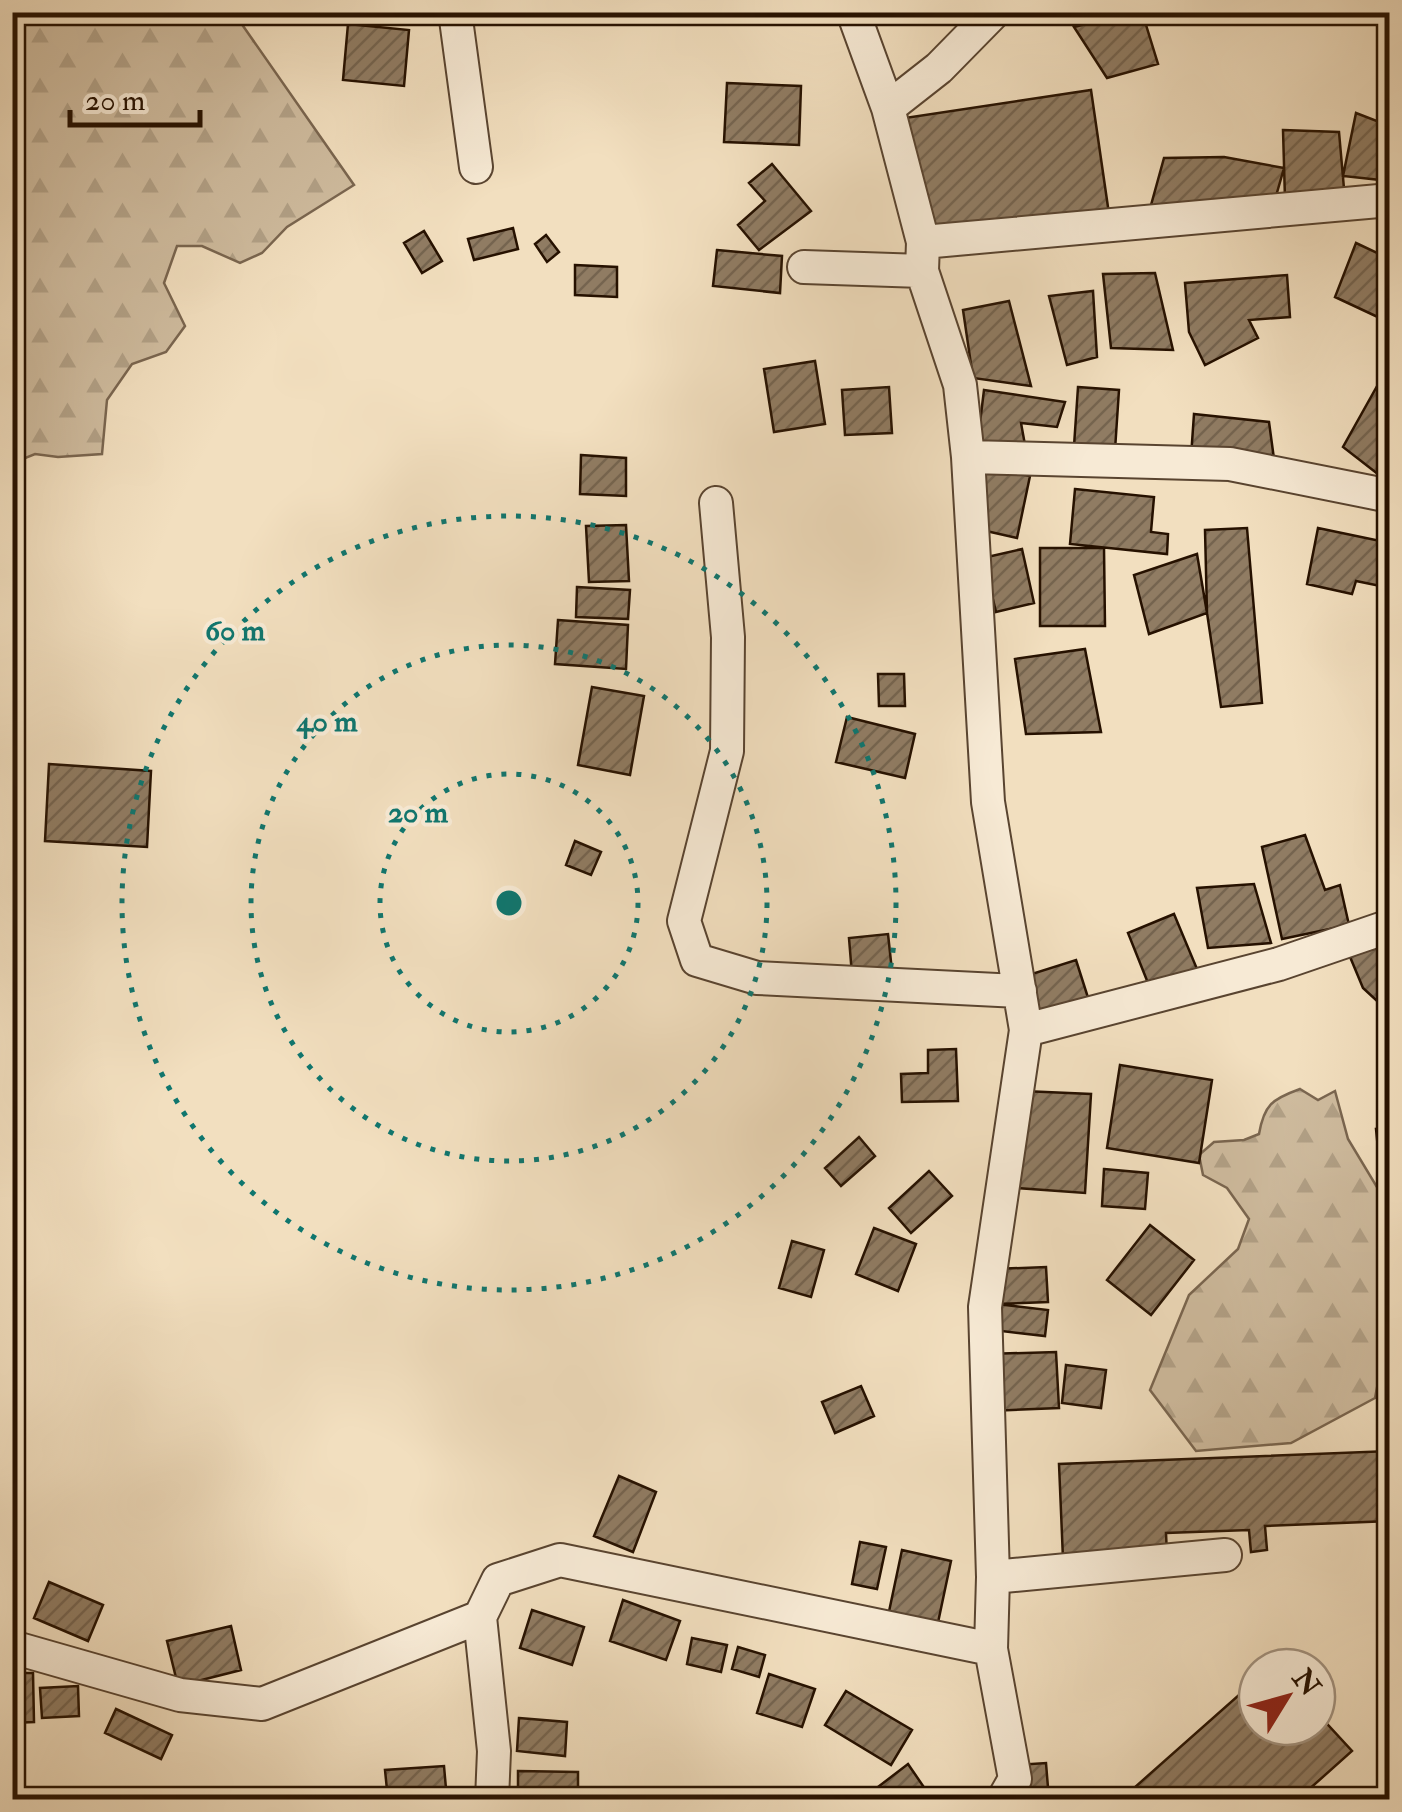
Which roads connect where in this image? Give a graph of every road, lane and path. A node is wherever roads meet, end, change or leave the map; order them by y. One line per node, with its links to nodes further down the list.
1 (455, 12): 5 (street)
2 (853, 12): 4 (street)
3 (994, 12): 4 (street)
4 (888, 108): 7 (street)
5 (476, 167)
6 (1390, 200): 7 (street)
7 (922, 256): 8 (street); 9 (street)
8 (804, 267)
9 (968, 457): 10 (street); 13 (street)
10 (1390, 496)
11 (716, 503): 13 (street)
12 (1390, 926): 14 (street)
13 (1020, 991): 14 (street)
14 (1026, 1030): 16 (street)
15 (1224, 1555): 16 (street)
16 (993, 1578): 19 (street)
17 (480, 1616): 18 (street); 19 (street); 20 (street)
18 (12, 1647)
19 (991, 1649): 21 (street)
20 (492, 1800)
21 (1003, 1800)

